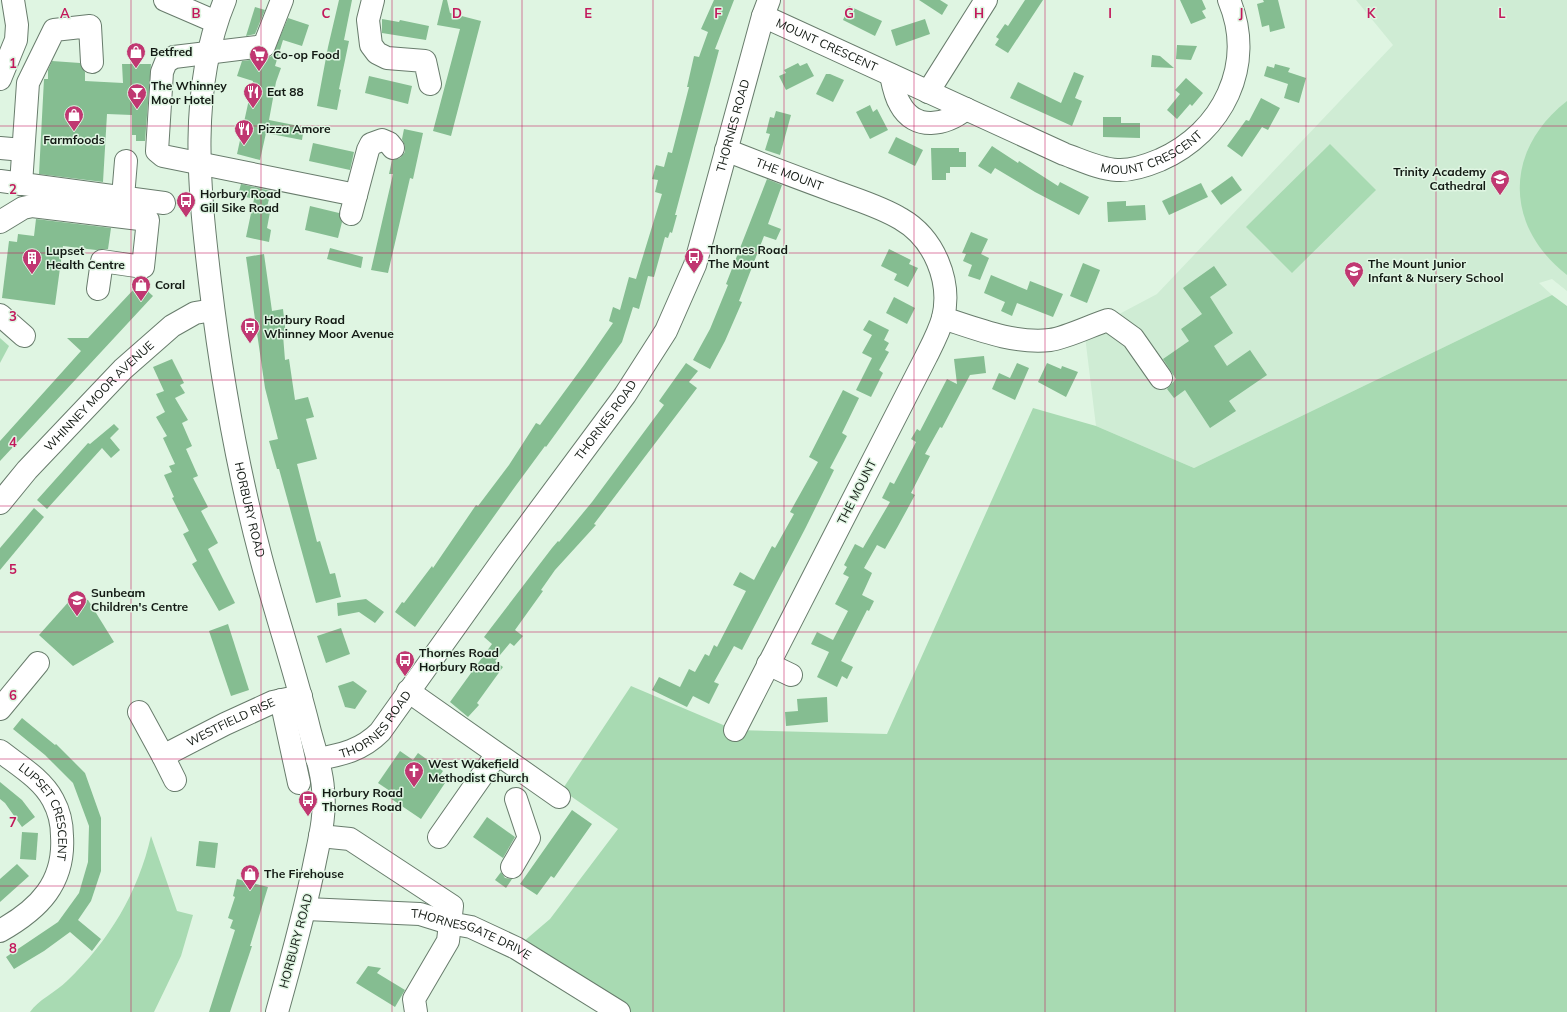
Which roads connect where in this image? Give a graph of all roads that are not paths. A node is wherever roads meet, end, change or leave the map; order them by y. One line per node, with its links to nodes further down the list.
1 (13, 0): 13 (main road)
2 (164, 0): 9 (main road)
3 (225, 0): 9 (main road, HORBURY ROAD)
4 (282, 0): 10 (main road)
5 (373, 0): 14 (main road)
6 (986, 0): 15 (main road)
7 (1230, 0): 16 (main road, MOUNT CRESCENT)
8 (766, 8): 12 (main road, MOUNT CRESCENT); 20 (main road, THORNES ROAD)
9 (216, 22): 10 (main road, HORBURY ROAD)
10 (208, 52): 22 (main road, HORBURY ROAD); 22 (main road)
11 (92, 62): 19 (main road)
12 (891, 75): 15 (main road, MOUNT CRESCENT); 16 (main road, MOUNT CRESCENT)
13 (0, 79)
14 (430, 84)
15 (928, 92): 16 (main road, MOUNT CRESCENT)
16 (966, 109)
17 (0, 148): 19 (main road)
18 (392, 148): 22 (main road)
19 (23, 150): 23 (main road)
20 (726, 150): 30 (main road, THE MOUNT); 37 (main road, THORNES ROAD)
21 (126, 161): 24 (main road)
22 (199, 163): 28 (main road, HORBURY ROAD)
23 (10, 182): 24 (main road)
24 (123, 197): 25 (main road)
25 (164, 203)
26 (0, 222): 27 (main road)
27 (98, 289)
28 (213, 310): 33 (main road, WHINNEY MOOR AVENUE); 38 (main road, HORBURY ROAD)
29 (0, 315): 31 (main road)
30 (943, 318): 32 (main road); 35 (main road, THE MOUNT)
31 (24, 336)
32 (1161, 378)
33 (0, 503)
34 (38, 663): 39 (main road)
35 (768, 664): 36 (main road); 41 (main road, THE MOUNT)
36 (791, 675)
37 (408, 691): 43 (main road); 45 (main road, THORNES ROAD)
38 (291, 698): 44 (main road, WESTFIELD RISE); 45 (main road, HORBURY ROAD); 48 (main road)
39 (0, 709)
40 (139, 712): 44 (main road)
41 (735, 730)
42 (0, 751): 55 (main road, LUPSET CRESCENT)
43 (497, 754): 46 (main road); 51 (main road)
44 (163, 756): 47 (main road)
45 (317, 759): 50 (main road, HORBURY ROAD)
46 (531, 778): 49 (main road); 52 (main road)
47 (176, 780)
48 (299, 783)
49 (559, 797)
50 (320, 836): 53 (main road, HORBURY ROAD); 54 (main road)
51 (439, 837)
52 (512, 867)
53 (306, 909): 54 (main road, THORNESGATE DRIVE); 56 (main road, HORBURY ROAD)
54 (449, 923): 57 (main road); 58 (main road, THORNESGATE DRIVE)
55 (0, 931)
56 (277, 1012)
57 (416, 1012)
58 (619, 1012)

